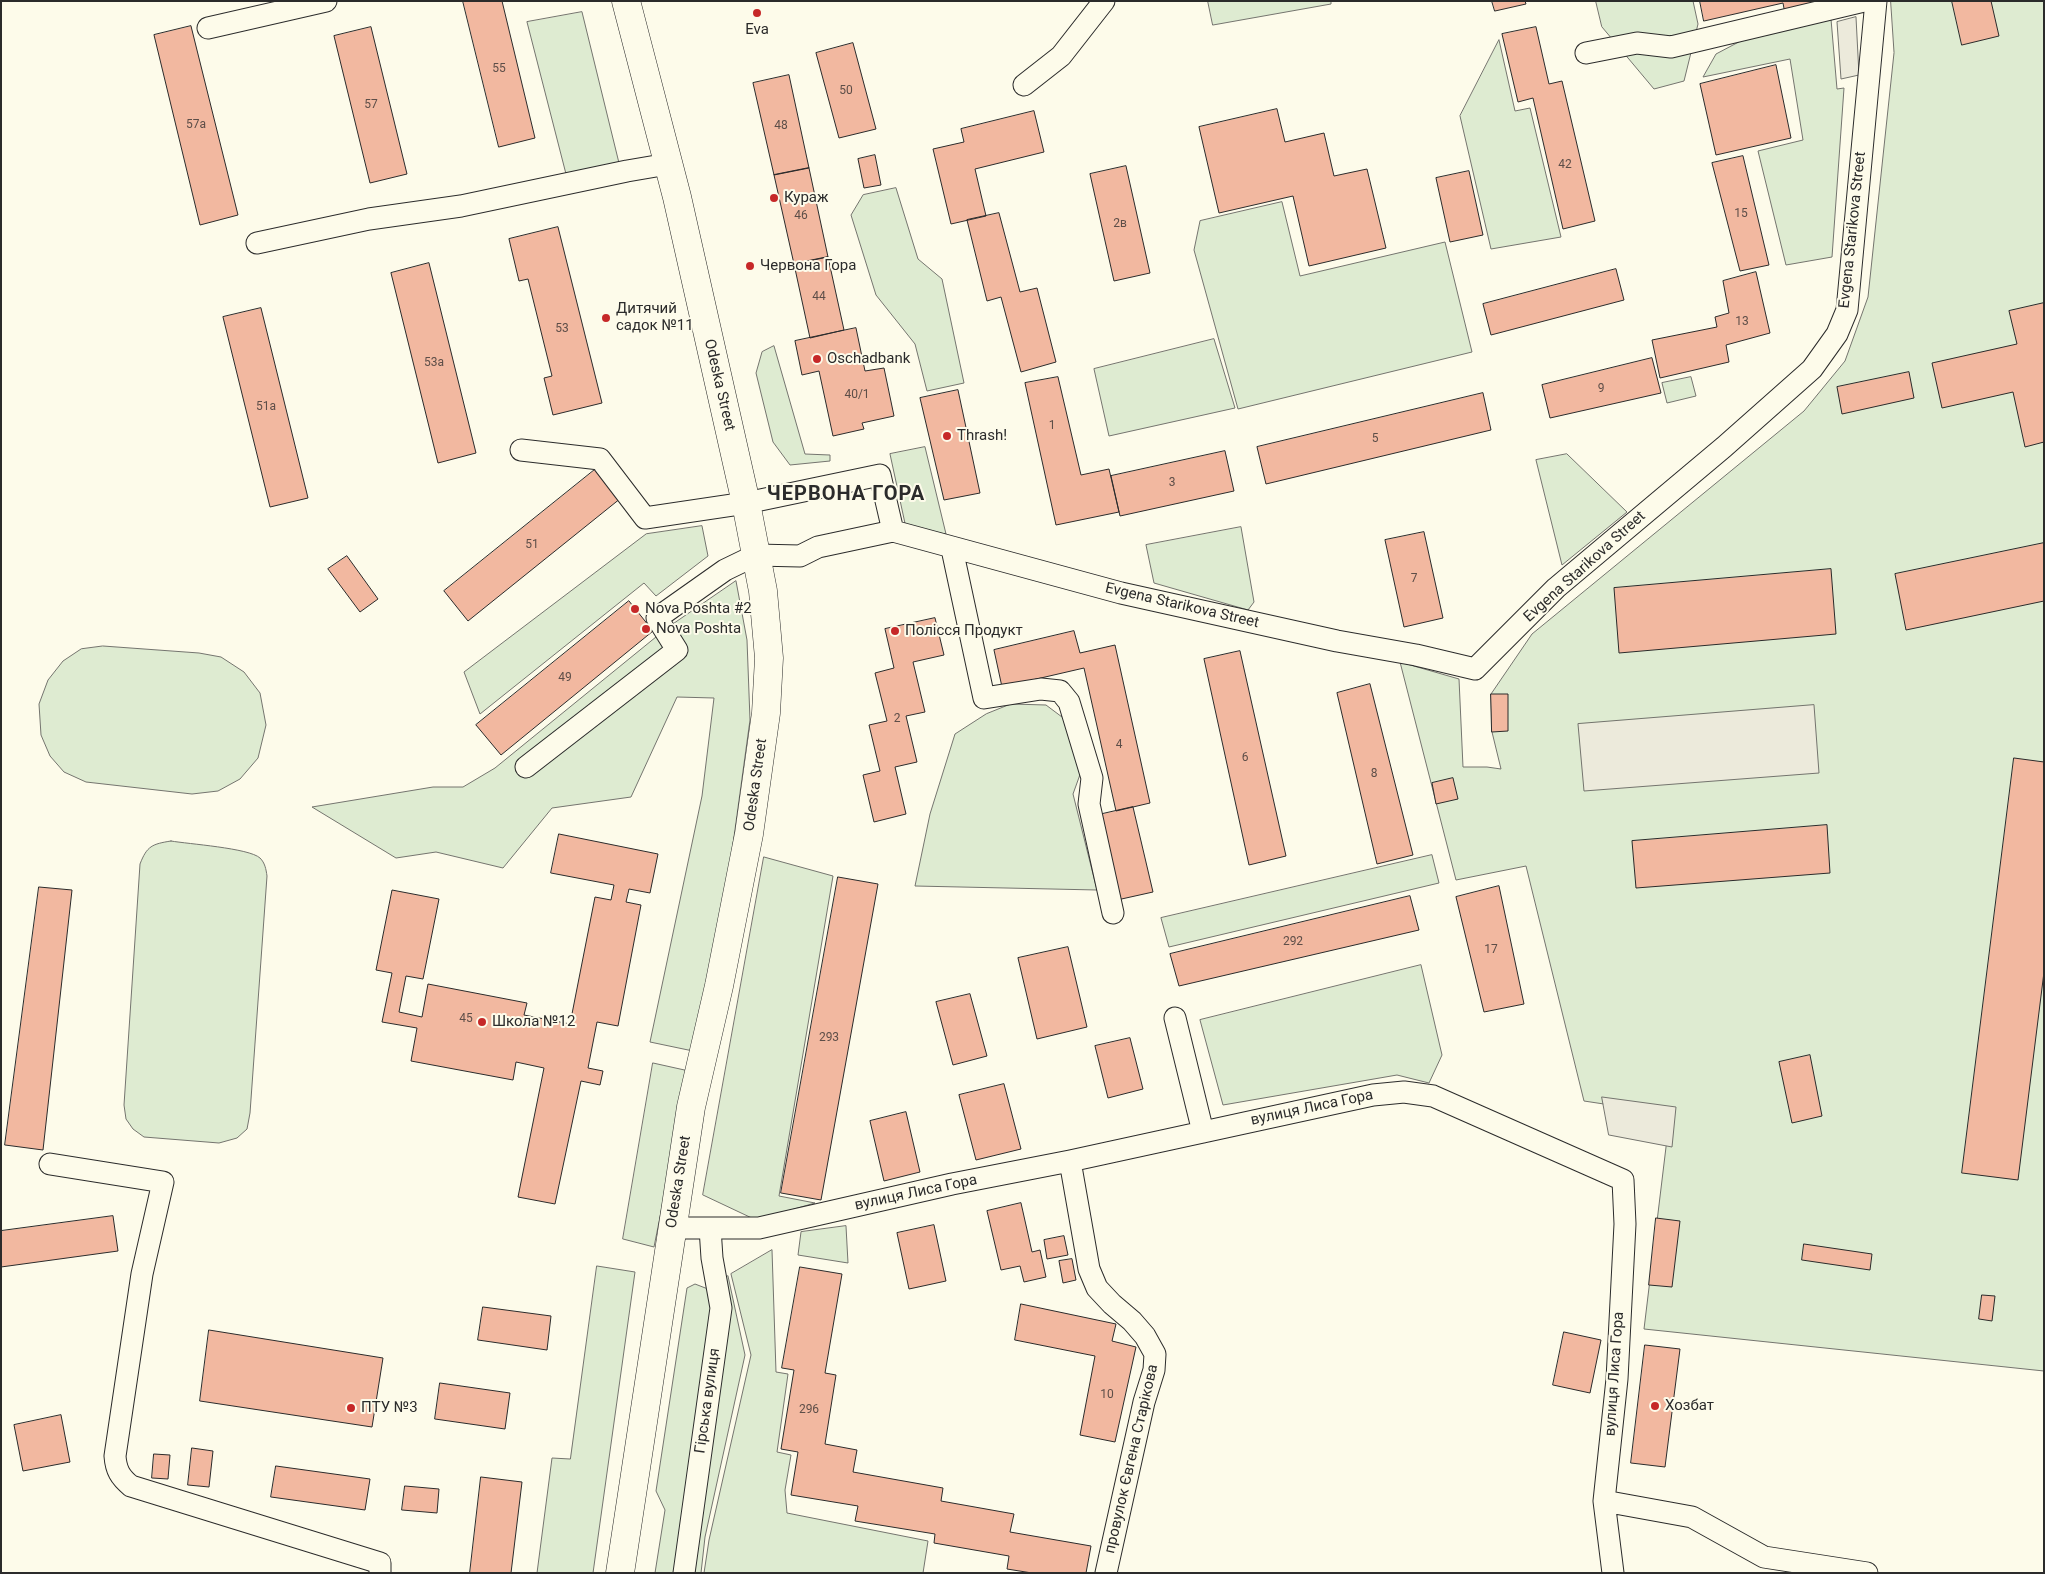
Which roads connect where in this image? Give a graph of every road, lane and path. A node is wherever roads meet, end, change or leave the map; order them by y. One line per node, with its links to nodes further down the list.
1 (326, 1): 6 (street)
2 (626, 1): 9 (main road, Odeska Street)
3 (1104, 1): 8 (street)
4 (1864, 1): 7 (street)
5 (1876, 1): 14 (street, Evgena Starikova Street)
6 (208, 28)
7 (1586, 53)
8 (1024, 85)
9 (668, 164): 10 (street); 12 (main road, Odeska Street)
10 (257, 244)
11 (521, 450): 12 (street)
12 (746, 504): 13 (street); 15 (main road, Odeska Street)
13 (893, 531): 14 (street, Evgena Starikova Street); 15 (street, Evgena Starikova Street)
14 (952, 549): 17 (street)
15 (756, 555): 16 (street); 22 (main road, Odeska Street)
16 (526, 767)
17 (1113, 913)
18 (1175, 1018): 19 (street)
19 (1203, 1132): 20 (street, вулиця Лиса Гора); 24 (street, вулиця Лиса Гора)
20 (1070, 1161): 23 (street, вулиця Лиса Гора); 28 (street, провулок Євгена Старікова)
21 (50, 1164): 25 (street)
22 (672, 1228): 23 (street, вулиця Лиса Гора); 26 (main road, Odeska Street)
23 (710, 1228): 27 (street, Гірська вулиця)
24 (1604, 1501): 29 (street); 30 (street)
25 (380, 1573)
26 (620, 1573)
27 (684, 1573)
28 (1106, 1573)
29 (1613, 1573)
30 (1867, 1573)

